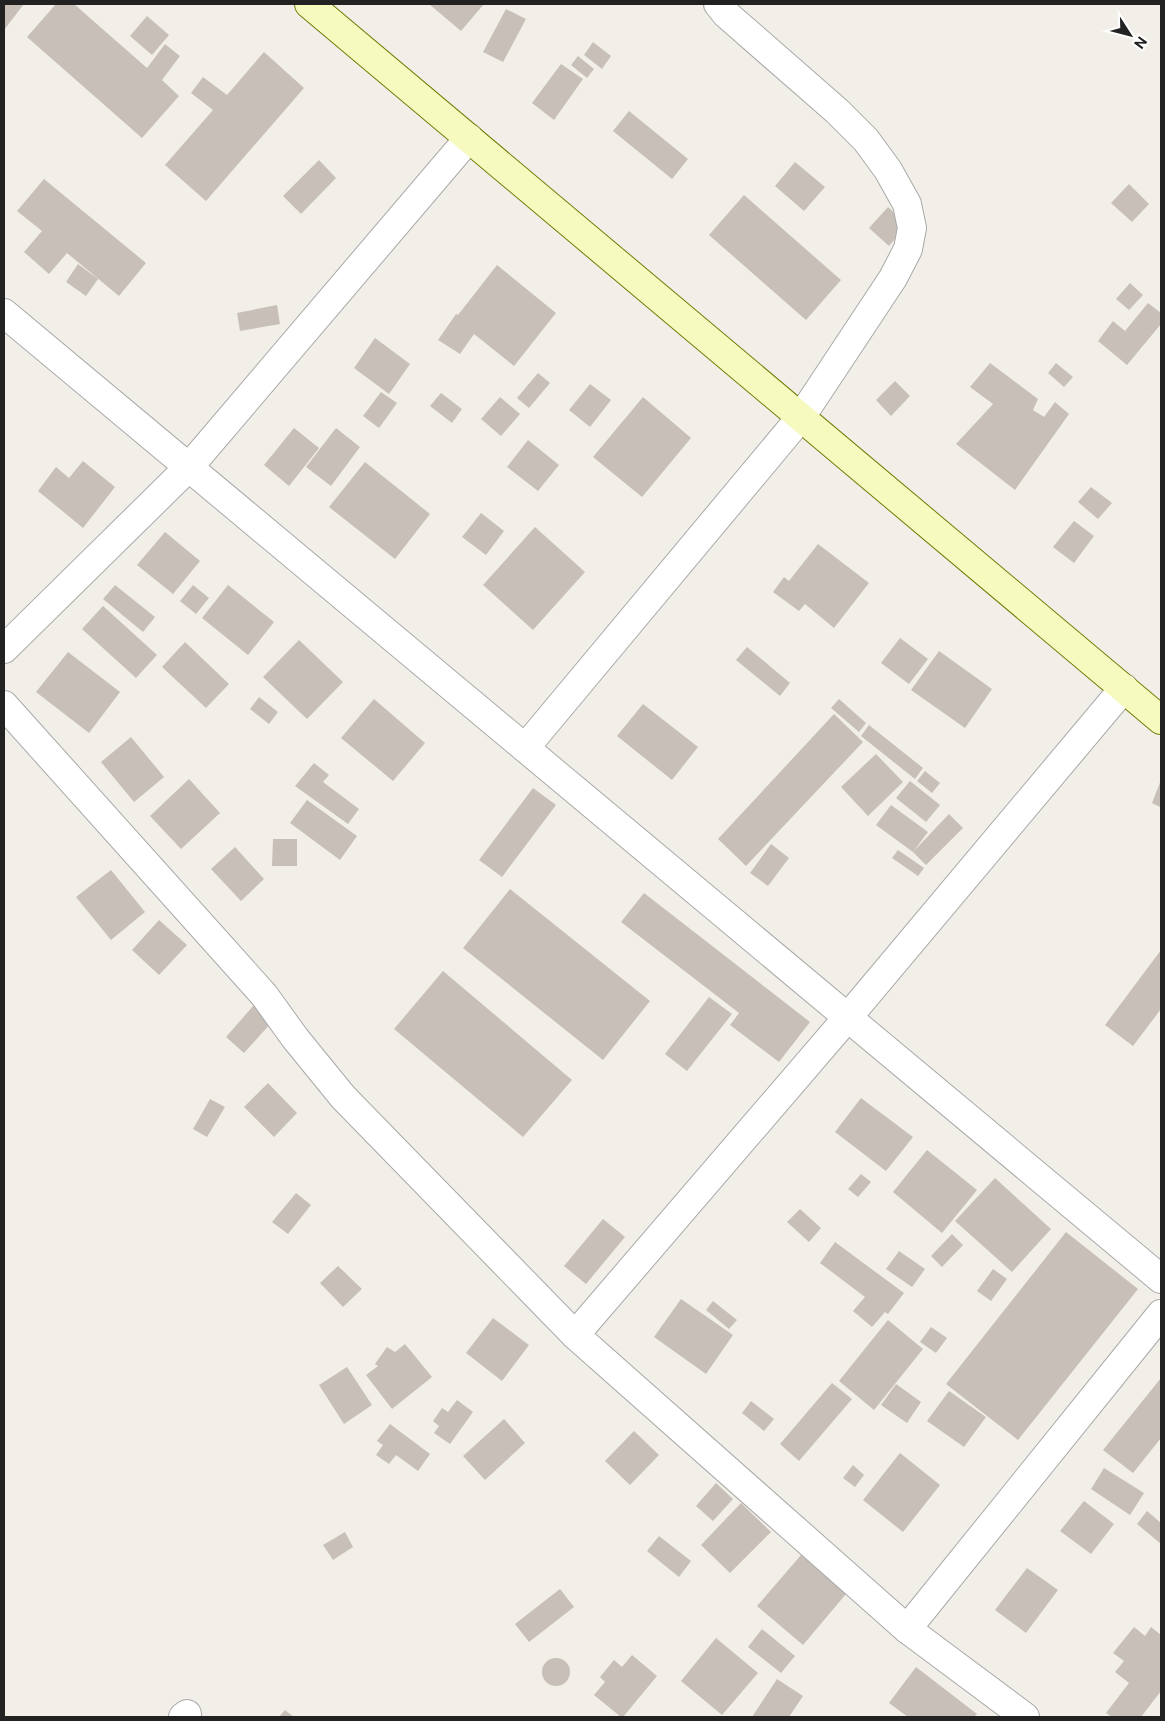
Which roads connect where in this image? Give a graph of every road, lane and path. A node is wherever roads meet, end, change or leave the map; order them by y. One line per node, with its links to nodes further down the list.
1 (309, 4): 3 (street)
2 (718, 4): 5 (street)
3 (469, 138): 5 (street); 6 (street)
4 (4, 313): 6 (street)
5 (801, 417): 8 (street); 11 (street)
6 (189, 467): 7 (street); 11 (street)
7 (4, 649)
8 (1124, 688): 10 (street); 12 (street)
9 (4, 705): 15 (street)
10 (1161, 720)
11 (525, 748): 12 (street)
12 (848, 1018): 13 (street); 15 (street)
13 (1161, 1279)
14 (1161, 1314): 16 (street)
15 (575, 1335): 16 (street)
16 (907, 1629): 17 (street)
17 (1026, 1717)

